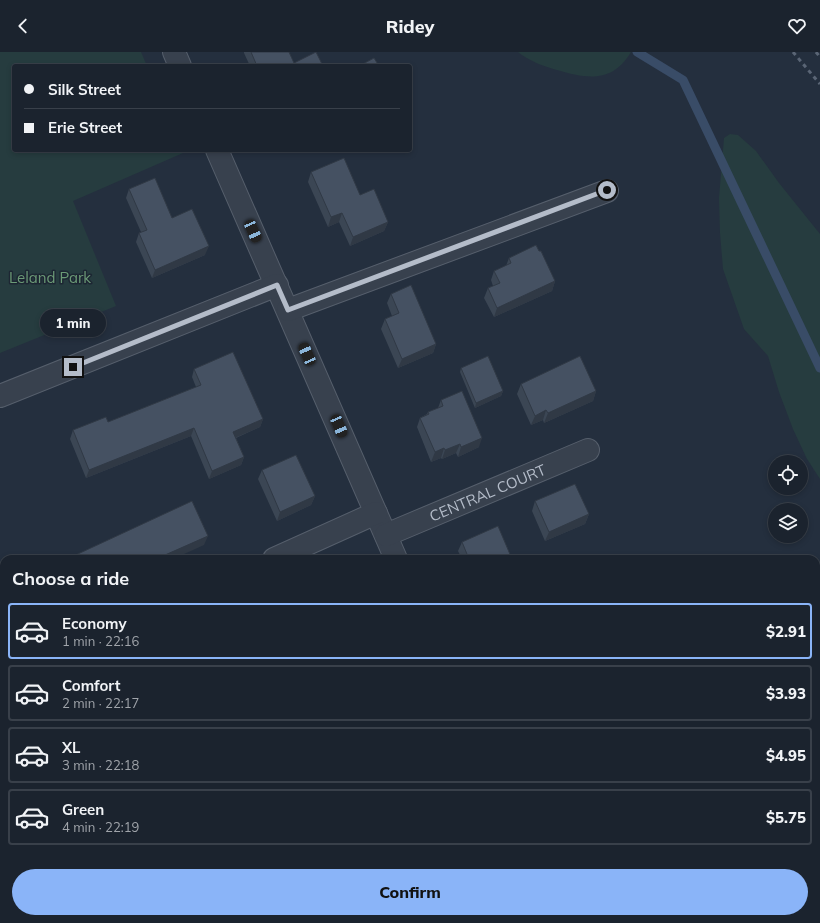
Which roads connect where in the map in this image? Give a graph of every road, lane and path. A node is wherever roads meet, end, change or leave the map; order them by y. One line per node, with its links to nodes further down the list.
1 (174, 52): 2 (street)
2 (179, 64)
3 (218, 152): 5 (street)
4 (607, 190): 6 (street)
5 (277, 285): 6 (street); 7 (street)
6 (288, 310): 9 (street)
7 (0, 396)
8 (588, 450): 10 (street, CENTRAL COURT)
9 (376, 513): 10 (street); 11 (street)
10 (386, 535): 12 (street)
11 (283, 555)
12 (394, 555)

